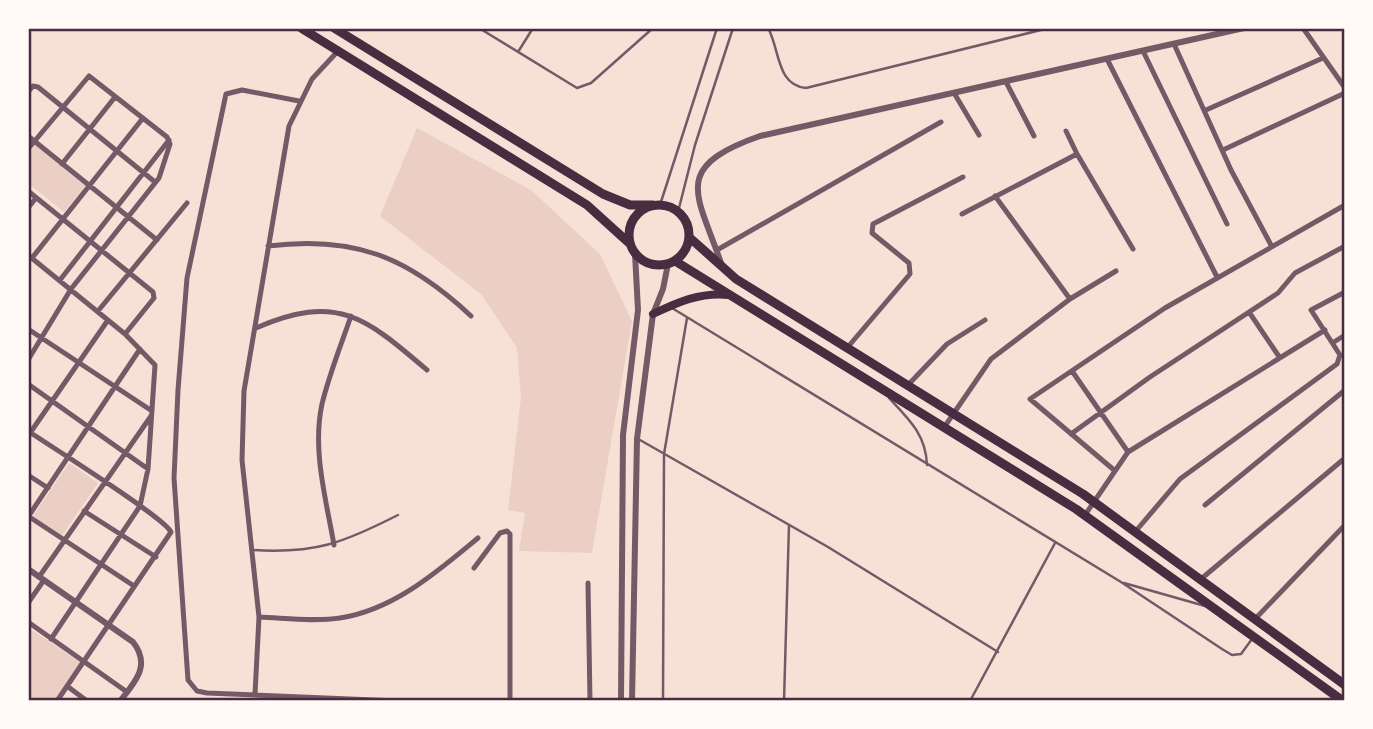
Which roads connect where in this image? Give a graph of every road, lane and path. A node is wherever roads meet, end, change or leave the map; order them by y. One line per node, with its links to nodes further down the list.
1 (301, 28): 13 (highway)
2 (334, 28): 49 (highway)
3 (479, 28): 15 (lane)
4 (533, 28): 15 (lane)
5 (653, 28): 15 (lane)
6 (717, 28): 49 (lane)
7 (733, 28): 53 (lane)
8 (768, 28): 9 (lane)
9 (1049, 28)
10 (1244, 28): 12 (street)
11 (1303, 28): 16 (street)
12 (1174, 44): 14 (street); 26 (street)
13 (338, 51): 24 (street); 61 (highway)
14 (1143, 51): 17 (street); 57 (street)
15 (517, 53)
16 (1323, 58): 19 (street); 26 (street)
17 (1107, 59): 18 (street); 74 (street)
18 (1006, 82): 21 (street); 33 (street)
19 (1345, 88)
20 (28, 92): 25 (street)
21 (954, 93): 31 (street); 67 (street)
22 (1345, 93): 37 (street)
23 (115, 97): 25 (street); 27 (street); 29 (street)
24 (299, 101): 63 (street); 169 (street)
25 (62, 107): 29 (street); 35 (street)
26 (1206, 110): 37 (street)
27 (143, 118): 34 (street); 38 (street)
28 (941, 122): 67 (street)
29 (89, 129): 38 (street); 40 (street)
30 (1066, 131): 39 (street)
31 (979, 135)
32 (28, 136): 35 (street)
33 (1034, 136)
34 (169, 140): 41 (street); 43 (street)
35 (34, 141): 36 (street); 40 (street)
36 (28, 149)
37 (1223, 150): 62 (street)
38 (117, 151): 41 (street); 44 (street)
39 (1077, 154): 46 (street); 65 (street)
40 (62, 164): 44 (street)
41 (144, 173): 43 (street); 51 (street)
42 (963, 177): 96 (street)
43 (155, 182): 55 (street)
44 (89, 186): 51 (street); 56 (street)
45 (28, 191): 47 (street)
46 (995, 196): 54 (street); 79 (street)
47 (36, 198): 52 (street); 56 (street)
48 (187, 203): 59 (street)
49 (657, 205): 53 (highway); 61 (highway)
50 (1345, 205): 62 (street)
51 (116, 207): 55 (street); 60 (street)
52 (28, 208)
53 (678, 212): 58 (highway)
54 (962, 214)
55 (128, 217): 59 (street); 66 (street)
56 (63, 219): 60 (street); 69 (street)
57 (1227, 225)
58 (689, 237): 70 (highway); 71 (highway)
59 (157, 240): 73 (street)
60 (90, 241): 66 (street); 75 (street)
61 (629, 243): 68 (highway)
62 (1271, 245): 74 (street)
63 (268, 246): 85 (street); 89 (street)
64 (1345, 246): 82 (street)
65 (1133, 249)
66 (102, 250): 73 (street); 76 (street)
67 (717, 250): 71 (street)
68 (635, 254): 70 (highway); 138 (street)
69 (30, 257): 75 (street)
70 (671, 262): 78 (highway); 83 (street)
71 (723, 270): 96 (highway)
72 (1116, 271): 79 (street)
73 (130, 273): 81 (street); 92 (street)
74 (1217, 277): 102 (street)
75 (60, 280): 76 (street)
76 (71, 289): 81 (street); 94 (street)
77 (1345, 292): 91 (street)
78 (735, 295): 80 (main road); 103 (highway)
79 (1070, 299): 111 (street)
80 (669, 306): 83 (main road); 86 (lane)
81 (98, 311): 87 (street)
82 (1249, 312): 98 (street); 109 (street)
83 (653, 314): 116 (street)
84 (351, 316): 89 (street); 101 (street); 144 (street)
85 (471, 316)
86 (687, 318): 119 (lane); 122 (lane)
87 (108, 320): 92 (street); 100 (street)
88 (985, 320): 105 (street)
89 (256, 328): 145 (street)
90 (28, 329): 94 (street)
91 (1325, 330): 95 (street); 98 (street)
92 (125, 334): 97 (street)
93 (1345, 335): 95 (street)
94 (42, 339): 99 (street); 100 (street)
95 (1334, 342): 137 (street)
96 (847, 348): 105 (highway)
97 (140, 349): 106 (street); 110 (street)
98 (1280, 358): 118 (street)
99 (28, 360)
100 (78, 363): 106 (street); 108 (street)
101 (427, 370)
102 (1072, 370): 109 (street); 115 (street)
103 (875, 383): 112 (highway); 122 (lane)
104 (28, 384): 108 (street)
105 (908, 386): 111 (highway)
106 (116, 388): 110 (street); 113 (street)
107 (1345, 390): 129 (street)
108 (52, 401): 113 (street); 114 (street)
109 (1101, 412): 115 (street); 118 (street)
110 (152, 413): 117 (street); 123 (street)
111 (953, 414): 112 (street); 128 (highway)
112 (945, 426): 133 (highway)
113 (90, 427): 117 (street); 120 (street)
114 (29, 433): 120 (street)
115 (1072, 434): 124 (street)
116 (637, 439): 119 (lane); 139 (street)
117 (124, 451): 123 (street); 126 (street)
118 (1128, 452): 124 (street)
119 (664, 454): 135 (lane); 178 (lane)
120 (68, 458): 126 (street); 127 (street)
121 (1345, 458): 151 (street)
122 (927, 465): 143 (lane)
123 (148, 469): 130 (street)
124 (1114, 470): 128 (street)
125 (28, 475): 127 (street)
126 (103, 482): 130 (street); 131 (street)
127 (48, 488): 134 (street)
128 (1093, 502): 133 (street); 137 (highway)
129 (1205, 505)
130 (140, 506): 140 (street); 146 (street)
131 (84, 511): 140 (street); 142 (street)
132 (398, 515): 144 (lane)
133 (1085, 515): 157 (highway)
134 (28, 516): 142 (street)
135 (789, 525): 164 (lane); 179 (lane)
136 (1345, 525): 159 (street)
137 (1135, 532): 151 (highway)
138 (620, 533): 139 (street); 176 (street)
139 (634, 533): 177 (street)
140 (121, 534): 146 (street); 147 (street)
141 (478, 538): 158 (street)
142 (64, 540): 147 (street); 150 (street)
143 (1055, 543): 152 (lane); 164 (lane)
144 (334, 545): 145 (lane)
145 (252, 550): 158 (street)
146 (156, 557): 154 (street)
147 (101, 564): 154 (street); 156 (street)
148 (474, 568): 174 (street)
149 (28, 569): 150 (street)
150 (41, 578): 155 (street); 156 (street)
151 (1200, 579): 159 (highway)
152 (1121, 582): 157 (lane); 162 (lane)
153 (588, 583): 175 (street)
154 (135, 586): 161 (street)
155 (28, 603)
156 (76, 603): 161 (street); 163 (street)
157 (1213, 608): 162 (highway)
158 (259, 617): 169 (street)
159 (1259, 621): 162 (lane); 166 (highway)
160 (28, 622): 163 (street)
161 (109, 625): 165 (street); 168 (street)
162 (1253, 637): 181 (highway)
163 (51, 639): 165 (street)
164 (998, 652): 180 (lane)
165 (83, 662): 167 (street); 168 (street)
166 (1345, 685)
167 (67, 686): 170 (street); 171 (street)
168 (127, 692): 172 (street)
169 (256, 694): 173 (street)
170 (57, 701)
171 (86, 701)
172 (120, 701)
173 (398, 701)
174 (510, 701)
175 (590, 701)
176 (621, 701)
177 (632, 701)
178 (663, 701)
179 (784, 701)
180 (970, 701)
181 (1343, 701)

